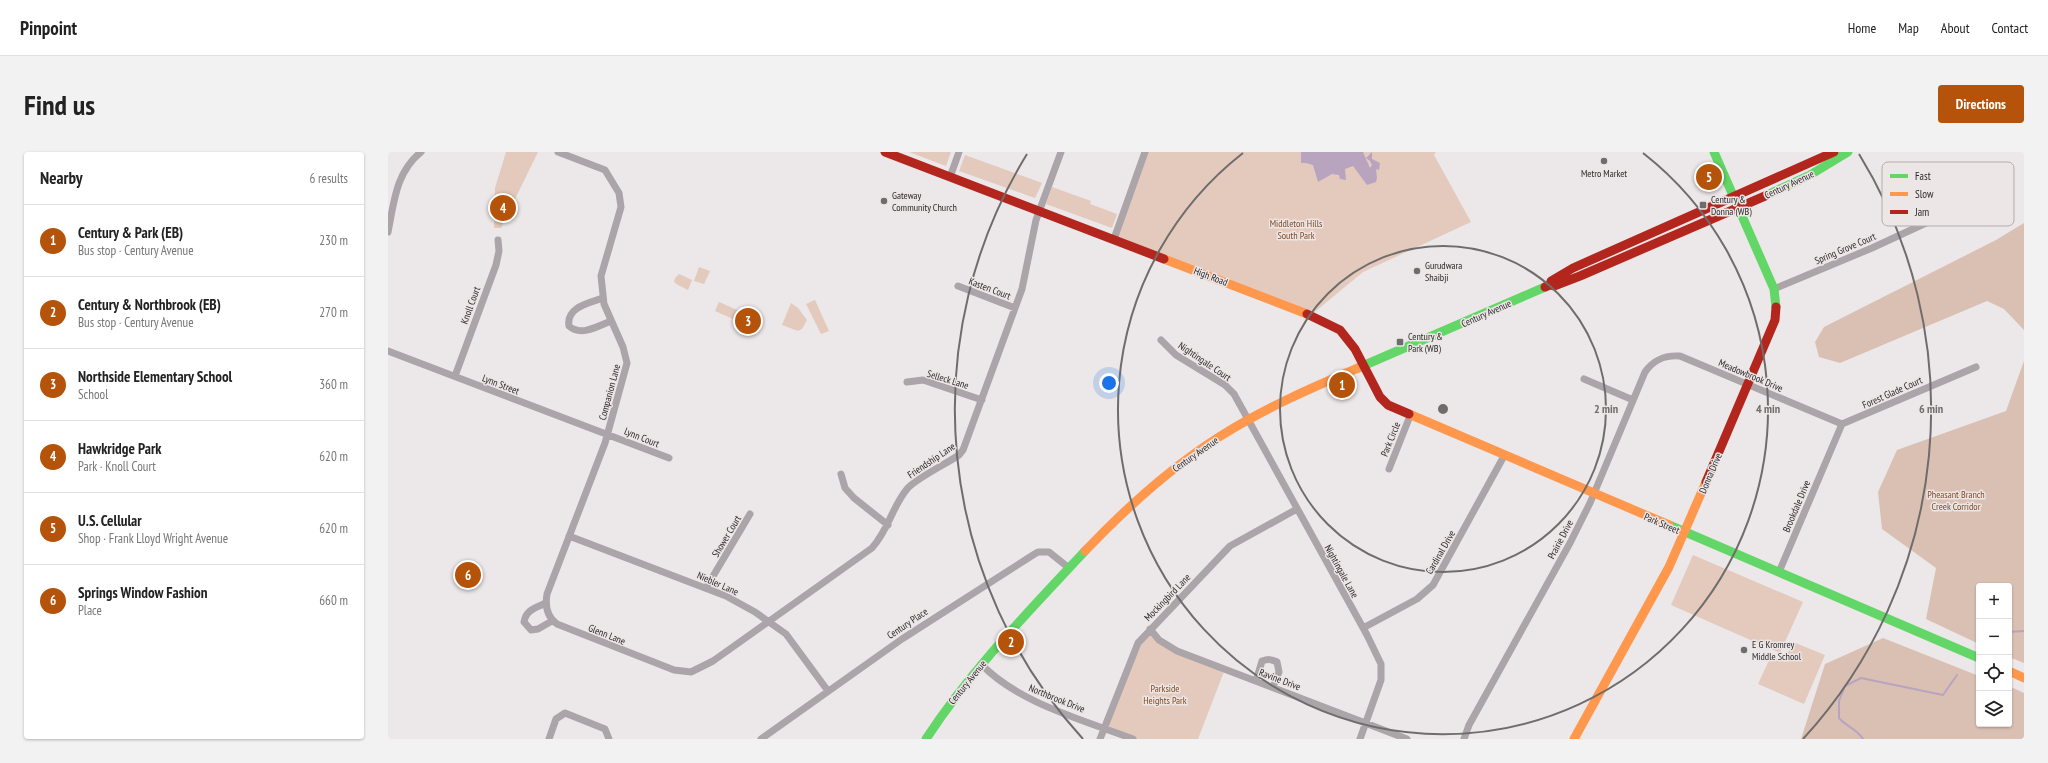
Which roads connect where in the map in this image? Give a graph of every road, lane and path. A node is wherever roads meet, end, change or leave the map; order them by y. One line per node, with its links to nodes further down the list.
1 (421, 152): 15 (street)
2 (558, 152): 21 (street, Companion Lane)
3 (885, 152): 10 (street, High Road)
4 (958, 152): 10 (street)
5 (1061, 152): 13 (street)
6 (1145, 152): 16 (street)
7 (1714, 152): 11 (street, Donna Drive)
8 (1834, 152): 11 (street, Century Avenue)
9 (1848, 152): 12 (street, Century Avenue)
10 (950, 177): 13 (street, High Road)
11 (1734, 196): 12 (street, Donna Drive); 18 (street, Century Avenue)
12 (1739, 207): 18 (street, Century Avenue); 20 (street, Donna Drive)
13 (1039, 211): 16 (street, High Road); 22 (street, Friendship Lane)
14 (1920, 226): 20 (street, Spring Grove Court)
15 (388, 232)
16 (1114, 239): 27 (street, High Road)
17 (498, 240): 29 (street, Knoll Court)
18 (1550, 285): 27 (street, Century Avenue)
19 (958, 286): 22 (street, Kasten Court)
20 (1774, 289): 32 (street, Donna Drive)
21 (603, 298): 23 (street, Companion Lane); 23 (street)
22 (1015, 308): 33 (street, Friendship Lane)
23 (611, 321): 38 (street, Companion Lane)
24 (1160, 340): 36 (street, Nightingale Court)
25 (388, 351): 29 (street, Lynn Street)
26 (1673, 356): 32 (street, Meadowbrook Drive); 34 (street, Prairie Drive)
27 (1362, 367): 35 (street, Park Street); 36 (street, Century Avenue)
28 (1976, 367): 37 (street, Forest Glade Court)
29 (455, 376): 38 (street, Lynn Street)
30 (1584, 379): 34 (street)
31 (907, 382): 33 (street, Selleck Lane)
32 (1747, 385): 37 (street, Meadowbrook Drive); 47 (street, Donna Drive)
33 (982, 400): 46 (street, Friendship Lane)
34 (1633, 400): 43 (street, Prairie Drive)
35 (1410, 416): 39 (street, Park Street); 41 (street, Park Circle)
36 (1248, 420): 44 (street, Nightingale Lane); 49 (street, Century Avenue)
37 (1842, 424): 50 (street, Brookdale Drive)
38 (608, 434): 40 (street, Lynn Court); 48 (street, Companion Lane)
39 (1504, 456): 43 (street, Park Street); 55 (street, Cardinal Drive)
40 (669, 458)
41 (1389, 469)
42 (841, 474): 46 (street)
43 (1593, 494): 47 (street, Park Street); 75 (street, Prairie Drive)
44 (1297, 509): 55 (street, Nightingale Lane); 56 (street, Mockingbird Lane)
45 (750, 514): 51 (street, Shower Court)
46 (888, 525): 54 (street, Friendship Lane)
47 (1685, 532): 50 (street, Park Street); 76 (street, Donna Drive)
48 (569, 536): 51 (street, Niebler Lane); 52 (street, Companion Lane)
49 (1069, 568): 59 (street, Century Avenue); 64 (street, Century Place)
50 (1779, 572): 57 (street, Park Street)
51 (706, 588): 54 (street, Niebler Lane)
52 (546, 603): 53 (street); 53 (street)
53 (552, 621): 58 (street, Glenn Lane)
54 (769, 621): 58 (street, Friendship Lane); 64 (street, Niebler Lane)
55 (1362, 628): 65 (street, Nightingale Lane)
56 (1150, 630): 62 (street, Ravine Drive); 66 (street, Mockingbird Lane)
57 (1976, 657)
58 (716, 659)
59 (981, 664): 66 (street, Northbrook Drive); 70 (street, Century Avenue)
60 (2012, 672): 61 (street)
61 (2024, 678)
62 (1256, 681): 63 (street, Ravine Drive); 63 (street)
63 (1273, 687): 65 (street, Ravine Drive)
64 (828, 691): 69 (street, Century Place)
65 (1367, 723): 73 (street, Nightingale Lane); 74 (street, Ravine Drive)
66 (1104, 728): 71 (street, Mockingbird Lane); 72 (street, Northbrook Drive)
67 (549, 739): 68 (street)
68 (609, 739)
69 (761, 739)
70 (926, 739)
71 (1100, 739)
72 (1133, 739)
73 (1360, 739)
74 (1407, 739)
75 (1464, 739)
76 (1574, 739)

